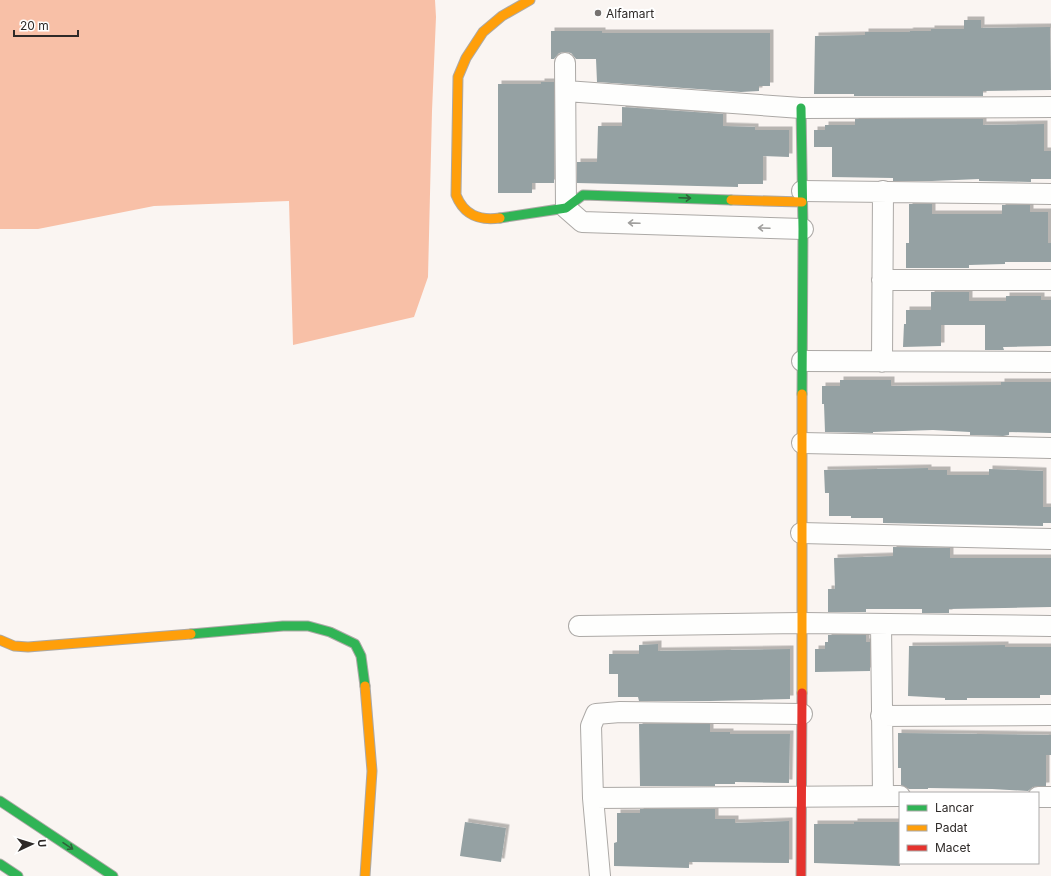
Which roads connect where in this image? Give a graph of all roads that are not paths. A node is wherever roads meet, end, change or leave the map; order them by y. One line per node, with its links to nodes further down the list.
1 (530, 0): 9 (main road)
2 (565, 63): 3 (street)
3 (566, 91): 5 (street); 9 (street)
4 (1051, 107): 5 (street)
5 (801, 108): 8 (main road)
6 (883, 191): 7 (street); 8 (street); 11 (street)
7 (1051, 194)
8 (802, 196): 9 (main road, one-way to 8); 10 (main road)
9 (566, 208): 10 (street, one-way to 9)
10 (803, 229): 13 (main road)
11 (882, 280): 12 (street); 14 (street)
12 (1051, 280)
13 (802, 361): 14 (street); 16 (main road)
14 (882, 362): 15 (street)
15 (1051, 362)
16 (802, 443): 17 (street); 18 (main road)
17 (1051, 448)
18 (801, 533): 19 (street); 20 (main road)
19 (1051, 538)
20 (803, 623): 21 (street); 22 (street); 25 (main road)
21 (881, 624): 23 (street); 27 (street)
22 (579, 626)
23 (1051, 626)
24 (0, 640): 37 (main road)
25 (802, 714): 28 (main road); 32 (street)
26 (1051, 714): 27 (street)
27 (881, 716): 29 (street)
28 (801, 796): 29 (street); 32 (street); 39 (main road)
29 (891, 796)
30 (1039, 797): 31 (street)
31 (1051, 797)
32 (593, 798): 38 (street)
33 (0, 801): 36 (main road, one-way to 36)
34 (0, 864): 35 (main road)
35 (18, 876)
36 (113, 876)
37 (365, 876)
38 (600, 876)
39 (801, 876)

